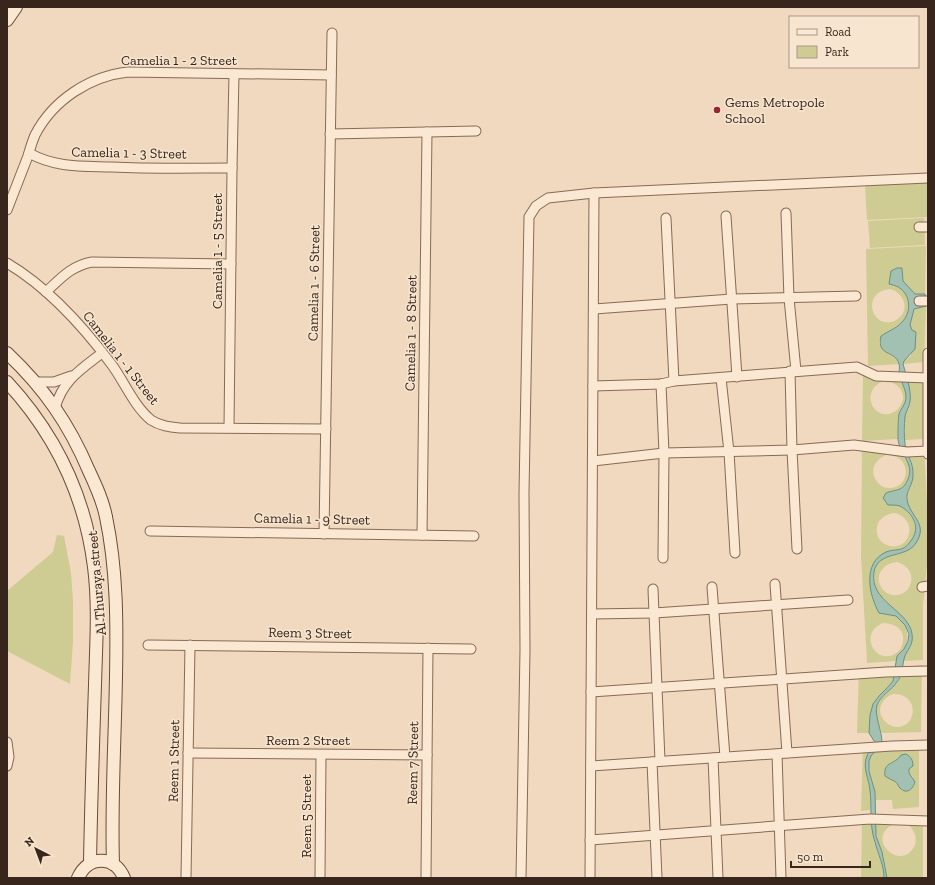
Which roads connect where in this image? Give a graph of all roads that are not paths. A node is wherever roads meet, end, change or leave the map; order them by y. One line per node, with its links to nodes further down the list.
1 (16, 7): 2 (street)
2 (7, 20)
3 (332, 33): 5 (street, Camelia 1 - 6 Street)
4 (234, 74): 5 (street, Camelia 1 - 2 Street); 9 (street, Camelia 1 - 2 Street); 10 (street, Camelia 1 - 5 Street)
5 (331, 75): 8 (street, Camelia 1 - 6 Street)
6 (476, 131): 7 (street)
7 (427, 132): 8 (street); 49 (street, Camelia 1 - 8 Street)
8 (330, 134): 40 (street, Camelia 1 - 6 Street)
9 (29, 153): 10 (street, Camelia 1 - 3 Street); 13 (street, Camelia 1 - 2 Street)
10 (232, 168): 18 (street, Camelia 1 - 5 Street)
11 (928, 178): 12 (street)
12 (594, 193): 24 (street); 93 (street)
13 (7, 210)
14 (786, 213): 21 (street)
15 (726, 216): 22 (street)
16 (666, 218): 23 (street)
17 (7, 263): 19 (street, Camelia 1 - 1 Street)
18 (231, 264): 19 (street); 39 (street, Camelia 1 - 5 Street)
19 (46, 292): 25 (street, Camelia 1 - 1 Street)
20 (856, 296): 21 (street)
21 (789, 298): 22 (street); 28 (street)
22 (732, 299): 23 (street); 30 (street)
23 (670, 304): 24 (street); 33 (street)
24 (594, 309): 37 (street)
25 (102, 352): 29 (street); 39 (street, Camelia 1 - 1 Street)
26 (7, 353): 35 (street, Al Thuraya street)
27 (928, 353): 32 (street)
28 (793, 371): 30 (street); 32 (street); 41 (street)
29 (73, 376): 35 (street); 38 (street)
30 (737, 377): 31 (street)
31 (721, 378): 33 (street); 43 (street)
32 (928, 378): 42 (street)
33 (674, 381): 36 (street)
34 (7, 382): 87 (street, Al Thuraya street)
35 (35, 382): 38 (street, Al Thuraya street)
36 (661, 384): 37 (street); 44 (street)
37 (593, 386): 46 (street)
38 (56, 408): 88 (street, Al Thuraya street)
39 (229, 427): 40 (street, Camelia 1 - 1 Street)
40 (326, 429): 48 (street, Camelia 1 - 6 Street)
41 (792, 450): 42 (street); 43 (street); 51 (street)
42 (928, 451): 45 (street)
43 (729, 452): 44 (street); 52 (street)
44 (664, 453): 46 (street); 53 (street)
45 (928, 454)
46 (593, 461): 61 (street)
47 (150, 530): 48 (street, Camelia 1 - 9 Street)
48 (324, 534): 49 (street, Camelia 1 - 9 Street)
49 (422, 536): 50 (street, Camelia 1 - 9 Street)
50 (474, 536)
51 (797, 550)
52 (735, 553)
53 (663, 558)
54 (775, 584): 58 (street)
55 (712, 587): 59 (street)
56 (653, 589): 60 (street)
57 (848, 600): 58 (street)
58 (776, 605): 59 (street); 67 (street)
59 (713, 608): 60 (street); 68 (street)
60 (654, 613): 61 (street); 69 (street)
61 (592, 614): 70 (street)
62 (148, 645): 63 (street, Reem 3 Street)
63 (190, 645): 64 (street, Reem 3 Street); 73 (street, Reem 1 Street)
64 (428, 648): 65 (street, Reem 3 Street); 76 (street, Reem 7 Street)
65 (471, 649)
66 (928, 671): 67 (street)
67 (782, 679): 68 (street); 74 (street)
68 (719, 683): 69 (street); 77 (street)
69 (657, 687): 70 (street); 79 (street)
70 (591, 692): 81 (street)
71 (7, 742): 80 (street)
72 (928, 745): 74 (street)
73 (188, 753): 75 (street, Reem 2 Street); 90 (street, Reem 1 Street)
74 (782, 753): 77 (street); 83 (street)
75 (321, 755): 76 (street, Reem 2 Street); 91 (street, Reem 5 Street)
76 (427, 755): 92 (street, Reem 7 Street)
77 (725, 757): 78 (street)
78 (713, 758): 79 (street); 84 (street)
79 (656, 761): 81 (street); 85 (street)
80 (7, 766)
81 (591, 766): 86 (street)
82 (928, 821): 83 (street)
83 (779, 826): 84 (street); 97 (street)
84 (716, 831): 85 (street); 96 (street)
85 (655, 835): 86 (street); 95 (street)
86 (590, 840): 94 (street)
87 (90, 863): 88 (street); 89 (street)
88 (122, 873)
89 (78, 876)
90 (186, 878)
91 (320, 878)
92 (426, 878)
93 (521, 878)
94 (590, 878)
95 (657, 878)
96 (718, 878)
97 (781, 878)

